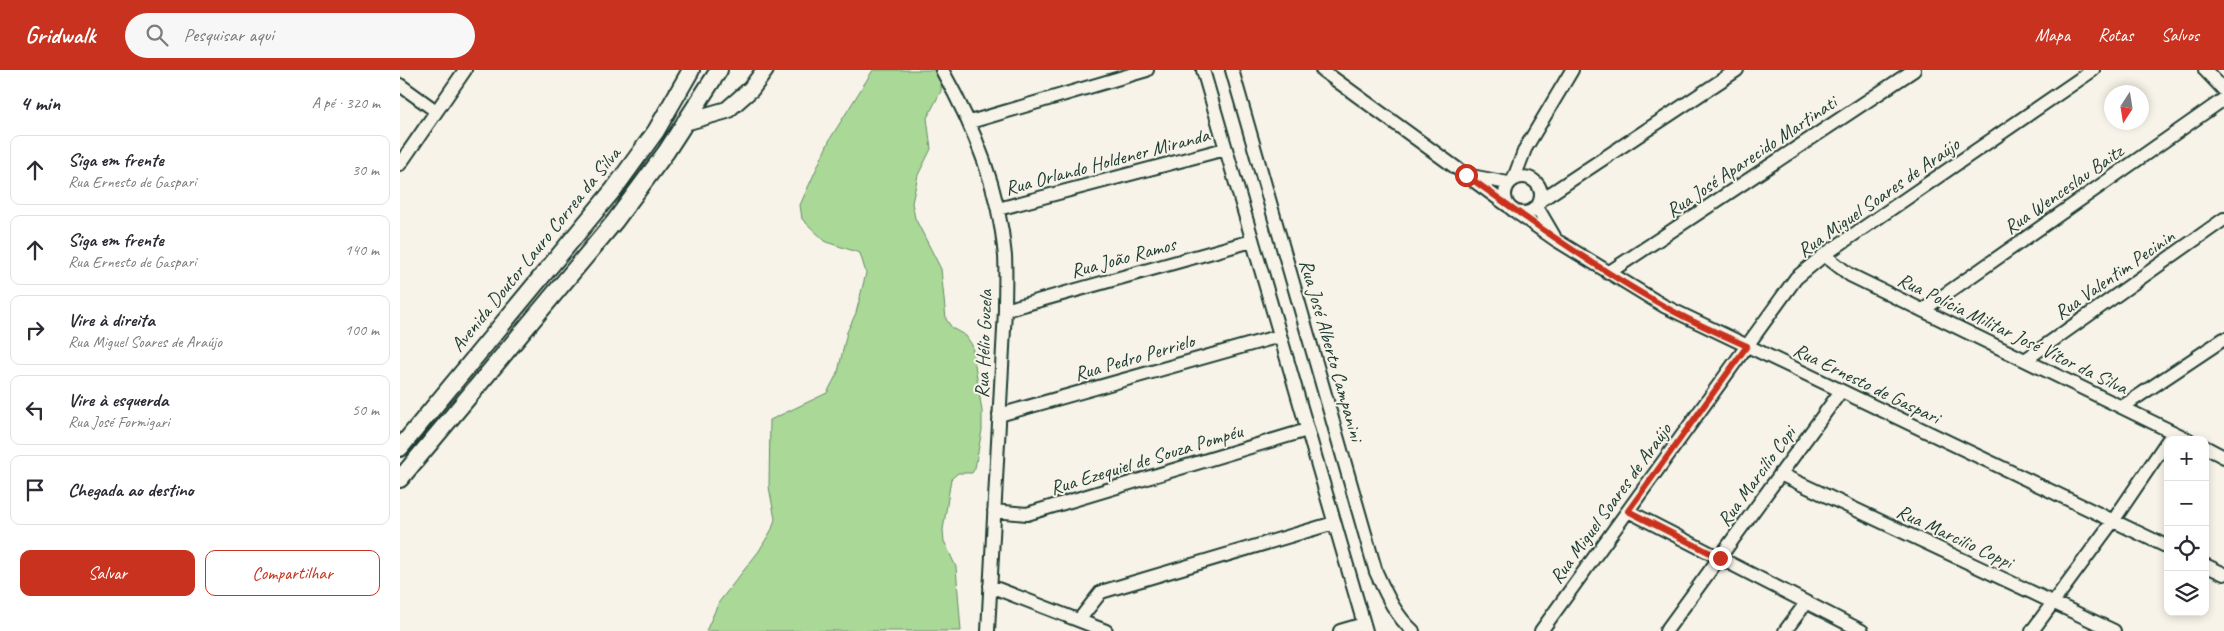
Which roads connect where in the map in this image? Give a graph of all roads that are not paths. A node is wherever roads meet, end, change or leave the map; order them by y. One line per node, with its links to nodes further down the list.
1 (465, 70): 18 (street)
2 (691, 70): 47 (main road, Avenida Doutor Lauro Correa da Silva)
3 (719, 70): 19 (main road)
4 (764, 70): 19 (main road)
5 (942, 70): 20 (street, Rua Hélio Guzela)
6 (1147, 70): 20 (street)
7 (1203, 70): 21 (street)
8 (1232, 70): 68 (street, Rua José Alberto Campanini)
9 (1322, 70): 24 (street, Rua Ernesto de Gaspari)
10 (1572, 70): 22 (street)
11 (1737, 70): 27 (street)
12 (1914, 70): 34 (street, Rua José Aparecido Martinati)
13 (2093, 70): 33 (street, Rua Miguel Soares de Araújo)
14 (2205, 70): 16 (street)
15 (400, 85): 18 (street)
16 (2224, 90)
17 (2224, 99): 36 (street, Rua Wenceslau Baitz)
18 (436, 111): 23 (street)
19 (685, 122): 51 (main road)
20 (970, 122): 28 (street, Rua Hélio Guzela)
21 (1225, 149): 28 (street, Rua Orlando Holdener Miranda); 32 (street)
22 (1525, 150): 25 (street); 26 (street)
23 (400, 164)
24 (1466, 175): 26 (street, Rua Ernesto de Gaspari); 29 (street, Rua Ernesto de Gaspari)
25 (1528, 177): 26 (street); 27 (street)
26 (1511, 181): 29 (street)
27 (1540, 200): 29 (street); 31 (street, Rua Ernesto de Gaspari)
28 (998, 209): 35 (street, Rua Hélio Guzela)
29 (1512, 209): 31 (street, Rua Ernesto de Gaspari)
30 (2224, 219): 40 (street, Rua Valentim Pecinin)
31 (1556, 240): 34 (street, Rua Ernesto de Gaspari)
32 (1252, 241): 35 (street, Rua João Ramos); 37 (street)
33 (1824, 254): 36 (street, Rua Polícia Militar José Vítor da Silva); 39 (street, Rua Miguel Soares de Araújo)
34 (1608, 274): 39 (street, Rua Ernesto de Gaspari)
35 (1005, 310): 43 (street, Rua Hélio Guzela)
36 (1923, 310): 40 (street, Rua Polícia Militar José Vítor da Silva)
37 (1280, 336): 43 (street, Rua Pedro Perrielo); 44 (street)
38 (2224, 340): 42 (street)
39 (1747, 346): 41 (street, Rua Ernesto de Gaspari); 53 (street, Rua Miguel Soares de Araújo)
40 (2025, 360): 42 (street, Rua Polícia Militar José Vítor da Silva)
41 (1841, 391): 50 (street, Rua Marcílio Copi); 54 (street, Rua Ernesto de Gaspari)
42 (2122, 407): 45 (street, Rua Polícia Militar José Vítor da Silva)
43 (999, 415): 52 (street, Rua Hélio Guzela)
44 (1307, 430): 52 (street, Rua Ezequiel de Souza Pompéu); 55 (street)
45 (2168, 436)
46 (2164, 446): 54 (street)
47 (400, 448)
48 (2209, 449): 49 (street)
49 (2224, 456)
50 (1780, 474): 57 (street, Rua Marcílio Copi); 62 (street, Rua Marcilio Coppi)
51 (400, 479)
52 (994, 511): 60 (street, Rua Hélio Guzela)
53 (1628, 511): 57 (street); 69 (street, Rua Miguel Soares de Araújo)
54 (2113, 521): 56 (street, Rua Ernesto de Gaspari); 62 (street)
55 (1334, 523): 63 (street); 64 (street)
56 (2164, 545)
57 (1720, 558): 61 (street); 70 (street, Rua Marcílio Copi)
58 (2209, 567): 59 (street)
59 (2224, 574)
60 (990, 586): 63 (street); 65 (street, Rua Hélio Guzela)
61 (1806, 602): 71 (street); 72 (street)
62 (2053, 602): 73 (street); 74 (street, Rua Marcilio Coppi)
63 (1079, 620): 66 (street)
64 (1365, 628): 67 (street)
65 (988, 631)
66 (1106, 631)
67 (1340, 631)
68 (1413, 631)
69 (1540, 631)
70 (1666, 631)
71 (1785, 631)
72 (1862, 631)
73 (2032, 631)
74 (2114, 631)

